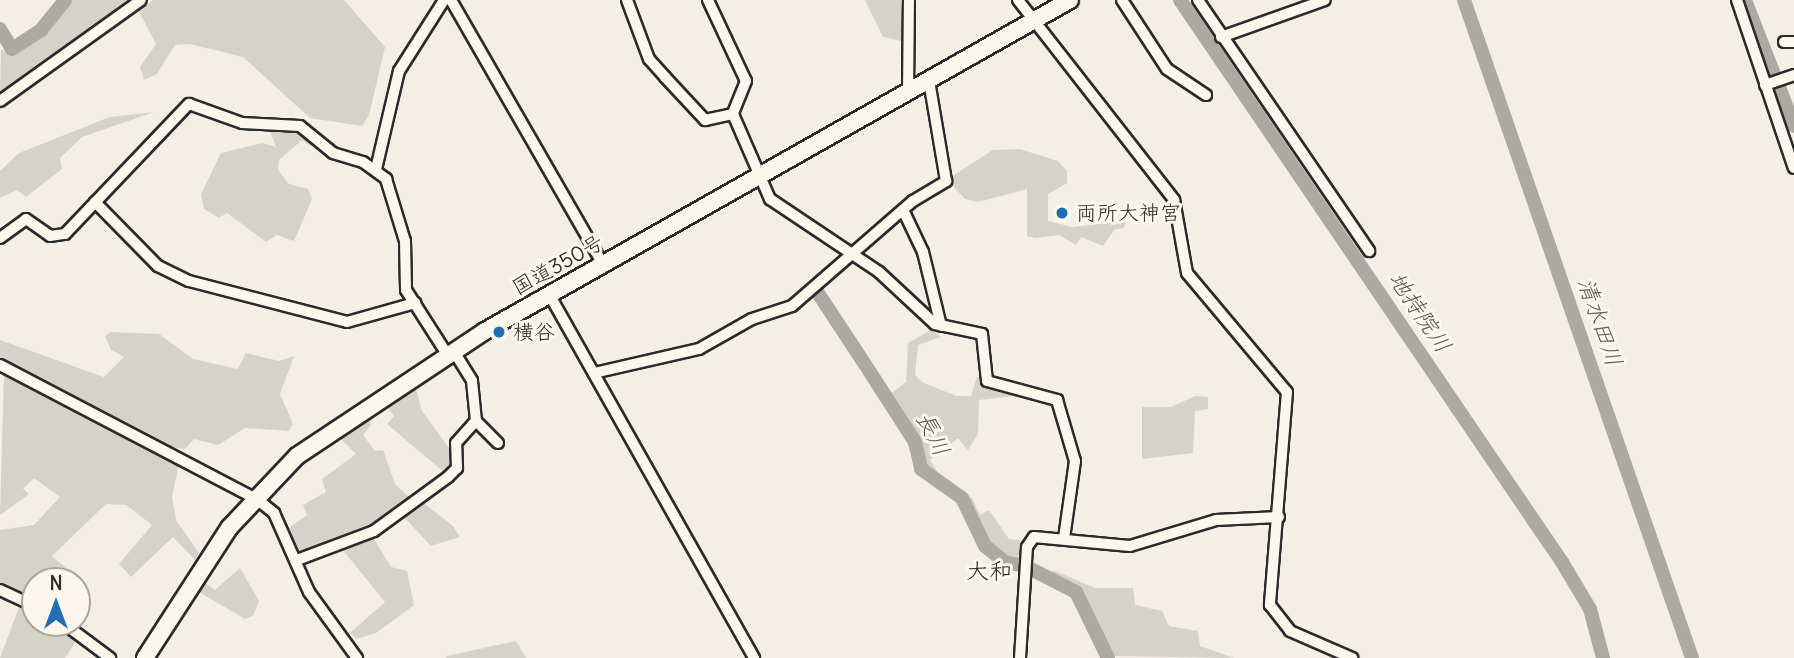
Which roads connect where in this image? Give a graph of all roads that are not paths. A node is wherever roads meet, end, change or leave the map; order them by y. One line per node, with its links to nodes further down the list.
1 (141, 0): 20 (street)
2 (444, 0): 23 (street)
3 (451, 0): 30 (street)
4 (626, 0): 21 (street)
5 (708, 0): 21 (street)
6 (909, 0): 18 (street)
7 (1018, 0): 13 (street)
8 (1070, 0): 13 (highway, 国道350号)
9 (1122, 0): 19 (street)
10 (1198, 0): 14 (street)
11 (1325, 0): 14 (street)
12 (1737, 0): 17 (street)
13 (1034, 20): 16 (highway, 国道350号); 40 (street)
14 (1221, 37): 28 (street)
15 (1790, 76): 17 (street)
16 (929, 80): 18 (highway, 国道350号); 26 (street)
17 (1765, 85): 22 (street)
18 (908, 92): 24 (highway, 国道350号)
19 (1206, 95)
20 (0, 101)
21 (733, 114): 24 (street)
22 (1794, 168)
23 (376, 169): 25 (street); 32 (street)
24 (757, 178): 29 (street); 30 (highway, 国道350号)
25 (95, 202): 27 (street); 32 (street)
26 (905, 214): 29 (street); 33 (street)
27 (0, 238)
28 (1369, 251)
29 (849, 255): 33 (street); 36 (street)
30 (603, 264): 31 (highway, 国道350号)
31 (549, 294): 34 (highway, 国道350号); 36 (street)
32 (415, 303): 34 (street)
33 (941, 326): 41 (street)
34 (450, 352): 37 (street); 39 (highway, 国道350号)
35 (0, 365): 39 (street)
36 (594, 373): 49 (street)
37 (476, 421): 38 (street); 42 (street)
38 (498, 443)
39 (254, 497): 42 (street); 47 (highway, 国道350号)
40 (1279, 517): 41 (street); 51 (street)
41 (1065, 538): 50 (street)
42 (297, 560): 48 (street)
43 (0, 590): 44 (street)
44 (21, 600)
45 (82, 637): 46 (street)
46 (110, 658)
47 (145, 658)
48 (357, 658)
49 (754, 658)
50 (1020, 658)
51 (1352, 658)

